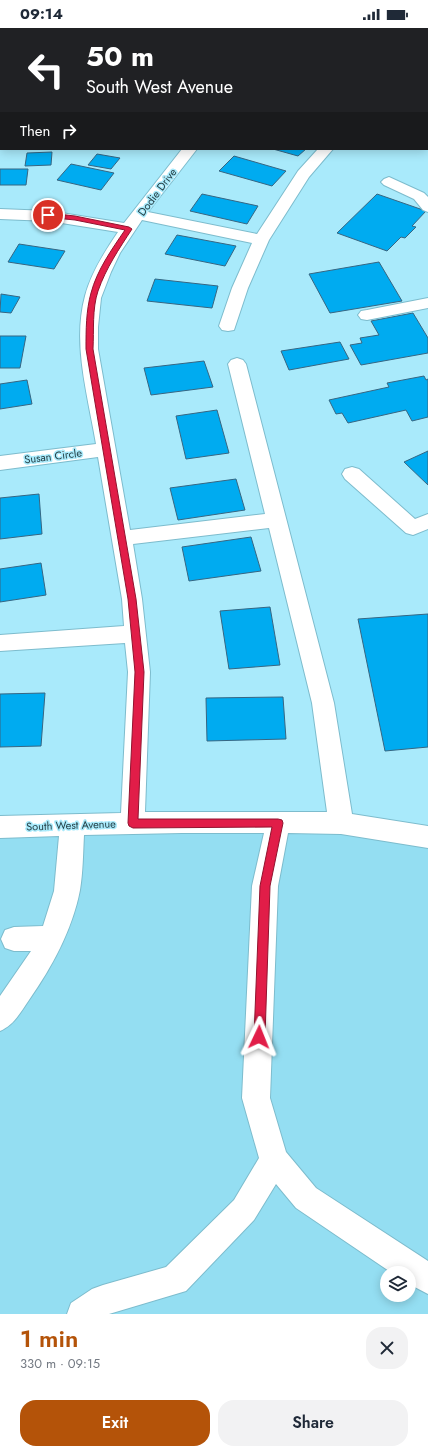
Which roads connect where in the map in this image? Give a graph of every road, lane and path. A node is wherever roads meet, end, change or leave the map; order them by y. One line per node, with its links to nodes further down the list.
1 (189, 150): 6 (street, Dodie Drive)
2 (325, 150): 7 (street)
3 (390, 182): 4 (street)
4 (428, 207)
5 (0, 214): 6 (street)
6 (134, 222): 7 (street); 12 (street, Dodie Drive)
7 (261, 240): 10 (street)
8 (428, 303): 9 (street)
9 (367, 315)
10 (228, 326)
11 (237, 364): 15 (street)
12 (106, 449): 13 (street, Susan Circle); 17 (street, Dodie Drive)
13 (0, 463)
14 (352, 474): 16 (street)
15 (277, 520): 17 (street); 22 (street)
16 (428, 521)
17 (121, 538): 18 (street, Dodie Drive)
18 (135, 634): 19 (street); 20 (street, Dodie Drive)
19 (0, 643)
20 (133, 823): 21 (street, South West Avenue); 23 (street, South West Avenue)
21 (278, 823): 22 (street, South West Avenue); 29 (street)
22 (341, 823): 25 (street, South West Avenue)
23 (72, 826): 24 (street, South West Avenue); 26 (street)
24 (0, 827)
25 (428, 836)
26 (52, 938): 27 (street); 28 (street)
27 (14, 939)
28 (0, 1018)
29 (274, 1160): 30 (street); 31 (street)
30 (428, 1279)
31 (82, 1314)

